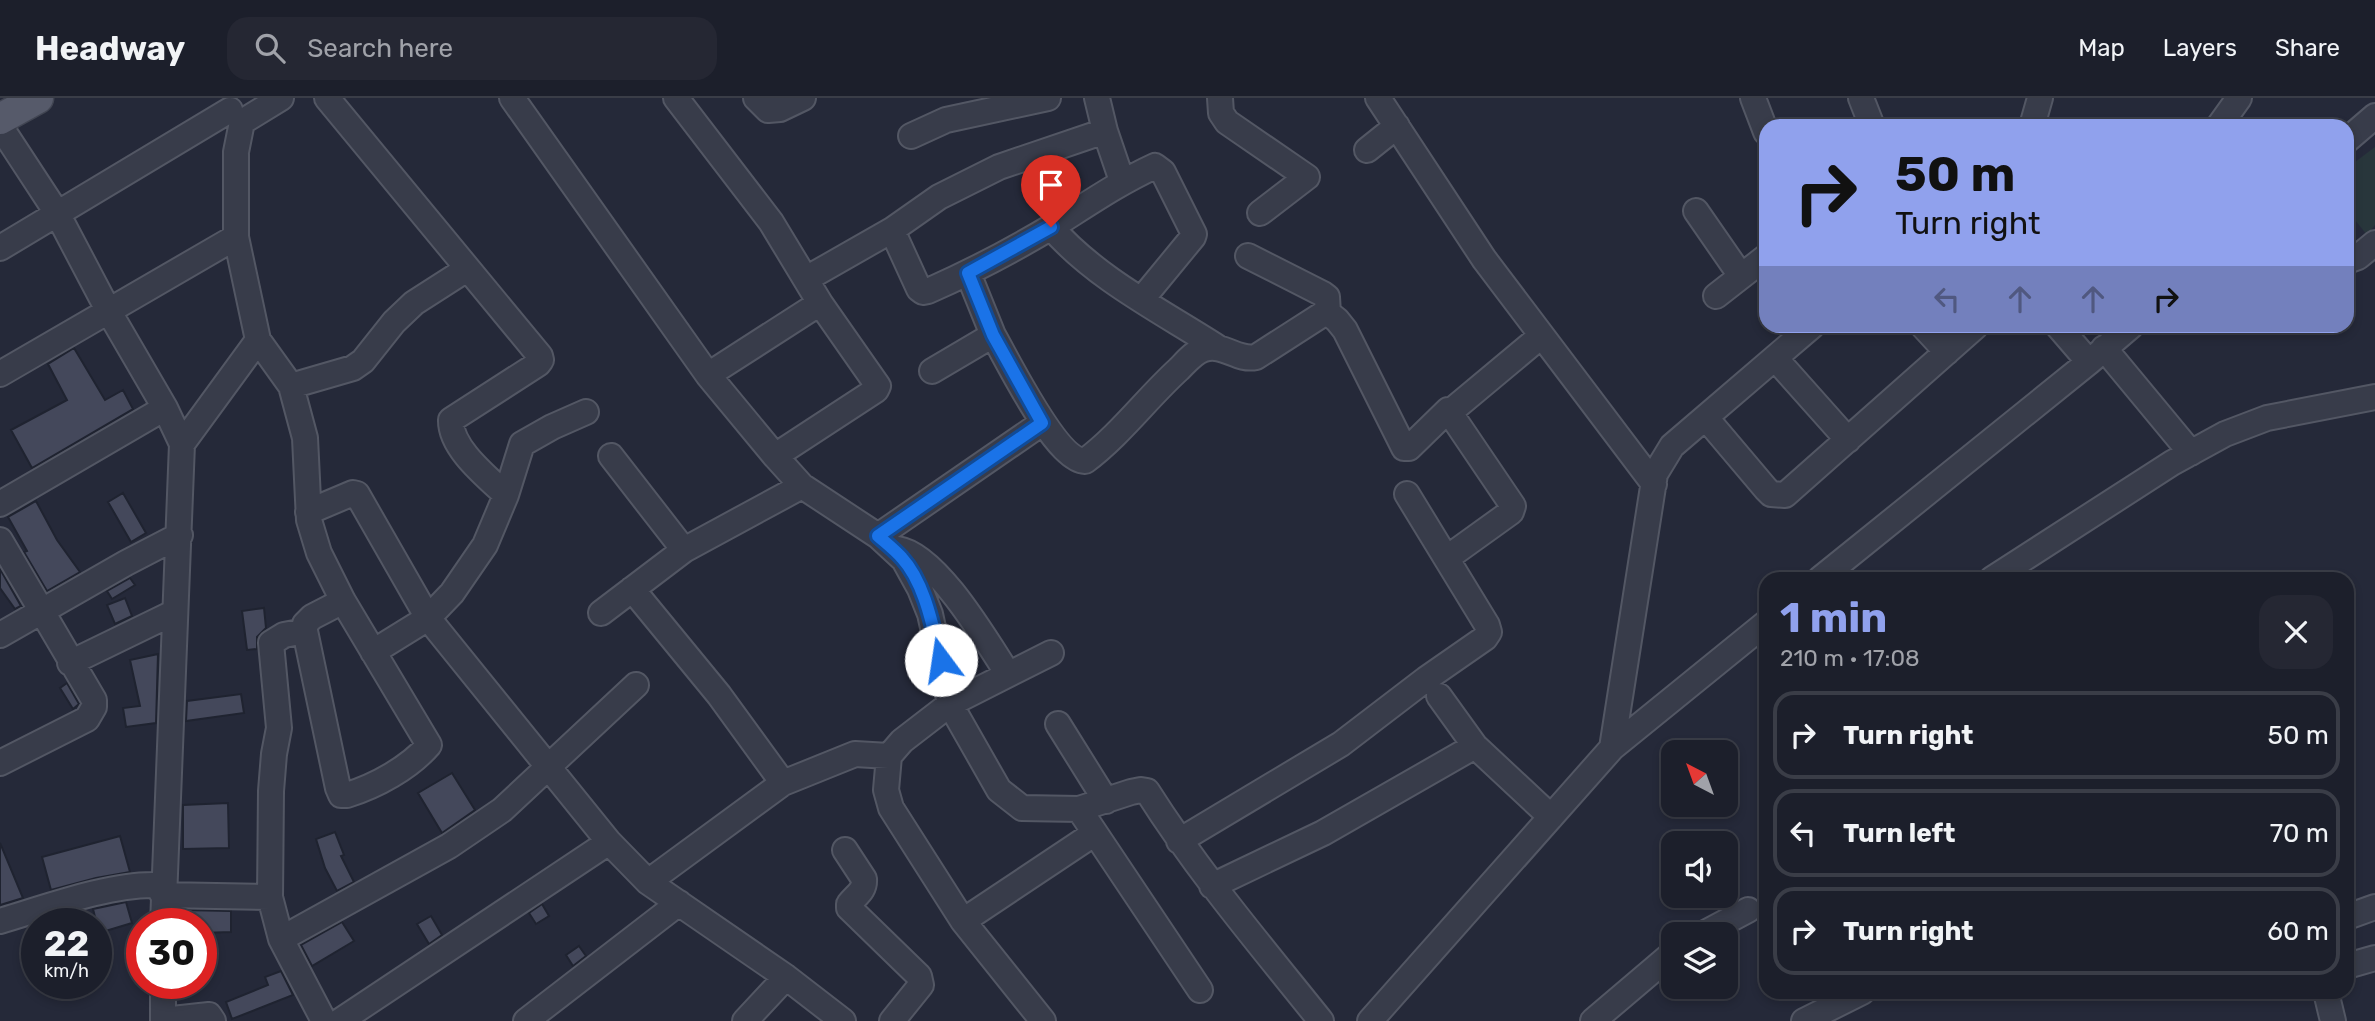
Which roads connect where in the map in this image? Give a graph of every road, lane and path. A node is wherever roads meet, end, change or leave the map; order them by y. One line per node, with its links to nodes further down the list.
1 (38, 98): 18 (main road)
2 (281, 98): 35 (street)
3 (327, 98): 41 (street)
4 (512, 98): 64 (street)
5 (676, 98): 44 (street)
6 (756, 98): 7 (street)
7 (803, 98)
8 (1048, 98): 27 (street)
9 (1097, 98): 25 (street)
10 (1220, 98): 32 (street)
11 (1378, 98): 24 (street)
12 (1753, 98): 19 (street)
13 (1861, 98): 20 (street)
14 (2040, 98): 21 (street)
15 (2239, 98): 22 (street)
16 (230, 110): 31 (street)
17 (2375, 116): 26 (street)
18 (0, 119)
19 (1761, 119)
20 (1869, 119)
21 (2034, 119)
22 (2224, 119)
23 (0, 126): 31 (street)
24 (1397, 126): 28 (street); 56 (street)
25 (1105, 131): 29 (street); 34 (street)
26 (2354, 134)
27 (911, 136)
28 (1367, 150)
29 (1122, 181): 33 (street); 46 (street)
30 (1696, 211): 43 (street)
31 (57, 213): 37 (street); 48 (street)
32 (1260, 213)
33 (1051, 227): 42 (street); 46 (street)
34 (892, 230): 42 (street); 44 (street)
35 (236, 237): 48 (street); 57 (street)
36 (2375, 243): 39 (street)
37 (0, 248)
38 (1248, 256): 49 (street)
39 (2354, 258)
40 (1759, 262): 43 (street)
41 (467, 269): 65 (street); 80 (street)
42 (968, 273): 55 (street)
43 (1741, 276): 45 (street)
44 (806, 279): 47 (street)
45 (1716, 296)
46 (1142, 299): 58 (street)
47 (820, 303): 64 (street); 76 (street)
48 (108, 310): 63 (street); 67 (street)
49 (1328, 313): 58 (street); 69 (street)
50 (1804, 333): 61 (street)
51 (1929, 333): 59 (street)
52 (1968, 333): 59 (street)
53 (2068, 333): 60 (street)
54 (2122, 333): 60 (street)
55 (993, 335): 62 (street); 71 (street)
56 (1541, 336): 69 (street); 77 (street)
57 (258, 340): 65 (street); 73 (street)
58 (1217, 347): 71 (street)
59 (1947, 352): 72 (street)
60 (2097, 355): 74 (street); 88 (street)
61 (1775, 358): 70 (street); 72 (street)
62 (932, 371)
63 (0, 374)
64 (708, 374): 76 (street)
65 (291, 386): 82 (street)
66 (2375, 397): 74 (street)
67 (166, 408): 73 (street); 81 (street)
68 (586, 412): 80 (street)
69 (1450, 412): 87 (street)
70 (1706, 418): 72 (street); 77 (street)
71 (1042, 423): 85 (street)
72 (1848, 440)
73 (182, 444): 83 (street)
74 (2191, 453): 89 (street)
75 (611, 456): 86 (street)
76 (775, 456): 78 (street)
77 (1654, 484): 108 (street)
78 (803, 486): 85 (street); 86 (street)
79 (1407, 494): 87 (street)
80 (506, 495): 95 (street)
81 (0, 504)
82 (308, 512): 91 (street); 95 (street)
83 (180, 535): 92 (street); 93 (street)
84 (0, 540): 92 (street)
85 (885, 542): 102 (street); 105 (street)
86 (684, 550): 90 (street)
87 (1447, 558): 117 (street)
88 (1829, 572)
89 (2003, 572)
90 (632, 589): 94 (street); 112 (street)
91 (343, 601): 97 (street); 99 (street)
92 (40, 611): 98 (street); 101 (street)
93 (175, 612): 101 (street); 122 (street)
94 (601, 613)
95 (428, 618): 99 (street); 111 (street)
96 (1759, 629): 108 (street)
97 (305, 631): 99 (street); 123 (street)
98 (0, 635)
99 (373, 652)
100 (1051, 653): 102 (street)
101 (70, 663): 110 (street)
102 (1008, 674): 105 (street)
103 (636, 685): 111 (street)
104 (1439, 696): 107 (street)
105 (950, 704): 109 (street); 114 (street)
106 (1058, 724): 113 (street)
107 (1475, 746): 115 (street); 121 (street)
108 (1612, 748): 115 (street)
109 (889, 756): 112 (street); 130 (street)
110 (0, 763)
111 (547, 769): 118 (street); 132 (street)
112 (783, 783): 120 (street)
113 (1106, 801): 114 (street); 117 (street)
114 (1079, 809): 116 (street)
115 (1551, 817): 141 (street)
116 (1095, 833): 130 (street); 137 (street)
117 (1179, 841): 121 (street)
118 (609, 842): 120 (street); 145 (street)
119 (845, 850): 149 (street)
120 (648, 882): 124 (street)
121 (1212, 886): 151 (street)
122 (163, 895): 123 (street); 126 (street); 129 (street)
123 (270, 897): 132 (street)
124 (679, 903): 136 (street); 146 (street)
125 (2375, 907): 128 (street)
126 (163, 908)
127 (1748, 909): 131 (street)
128 (2354, 914)
129 (0, 921)
130 (963, 921): 150 (street)
131 (1725, 922)
132 (281, 939): 144 (street)
133 (2375, 958): 135 (street)
134 (1661, 963): 152 (street)
135 (2354, 964)
136 (786, 977): 147 (street); 148 (street)
137 (1200, 990)
138 (163, 999): 142 (street)
139 (1848, 999): 153 (street)
140 (2328, 999): 154 (street)
141 (1372, 1020)
142 (163, 1021): 143 (street)
143 (213, 1021)
144 (324, 1021)
145 (340, 1021)
146 (526, 1021)
147 (746, 1021)
148 (843, 1021)
149 (892, 1021)
150 (1042, 1021)
151 (1321, 1021)
152 (1593, 1021)
153 (1804, 1021)
154 (2333, 1021)

